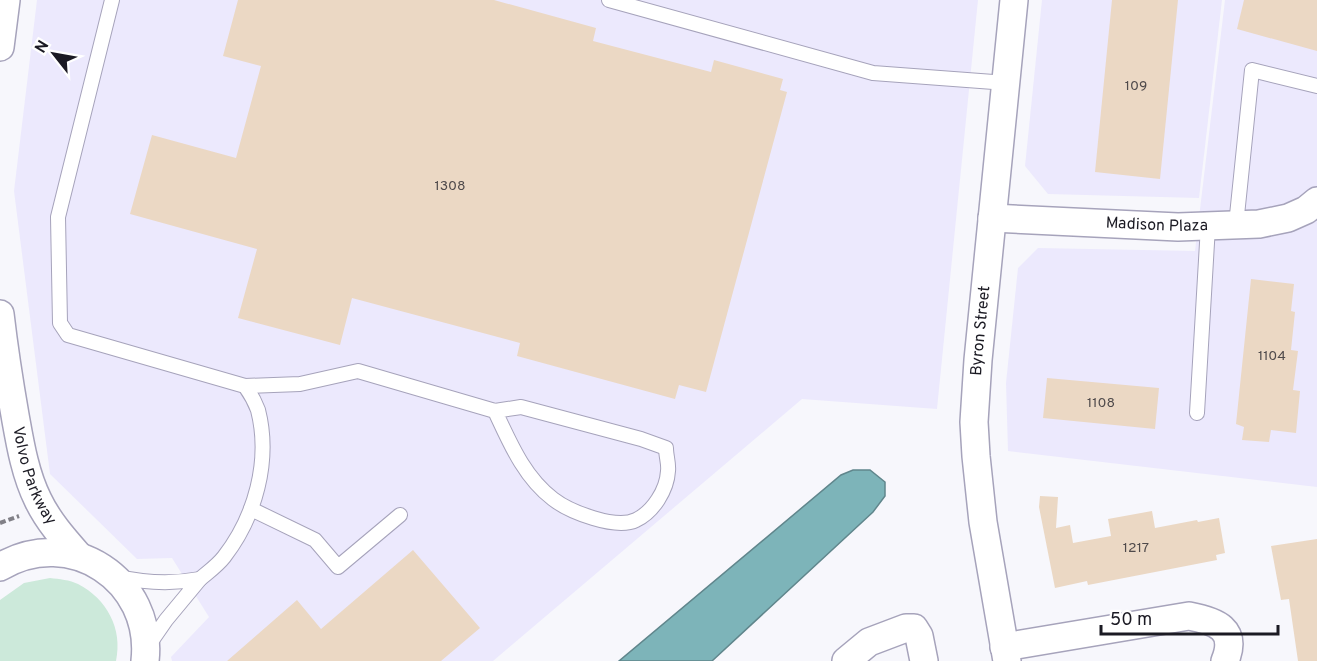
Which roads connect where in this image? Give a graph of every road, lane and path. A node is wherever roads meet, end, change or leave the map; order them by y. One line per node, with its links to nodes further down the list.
1 (6, 0): 5 (street)
2 (112, 0): 13 (lane)
3 (609, 0): 6 (lane)
4 (1014, 0): 6 (street, Byron Street)
5 (0, 47)
6 (1007, 83): 9 (street, Byron Street)
7 (1317, 86): 10 (lane)
8 (1317, 201): 10 (street, Madison Plaza)
9 (992, 218): 11 (street, Madison Plaza); 24 (street, Byron Street)
10 (1236, 225): 11 (street, Madison Plaza)
11 (1208, 226): 15 (lane)
12 (0, 314): 20 (street, Volvo Parkway)
13 (245, 386): 14 (lane); 16 (lane)
14 (495, 411): 14 (lane)
15 (1197, 412)
16 (251, 509): 18 (lane); 23 (lane)
17 (26, 514): 19 (path)
18 (400, 515)
19 (0, 523)
20 (79, 556): 21 (street, Volvo Parkway); 22 (street, Volvo Parkway)
21 (0, 567)
22 (114, 576): 23 (lane); 25 (street, Volvo Parkway)
23 (200, 579): 25 (lane)
24 (1006, 654): 28 (street)
25 (145, 656)
26 (846, 661): 27 (street)
27 (924, 661)
28 (1225, 661)

